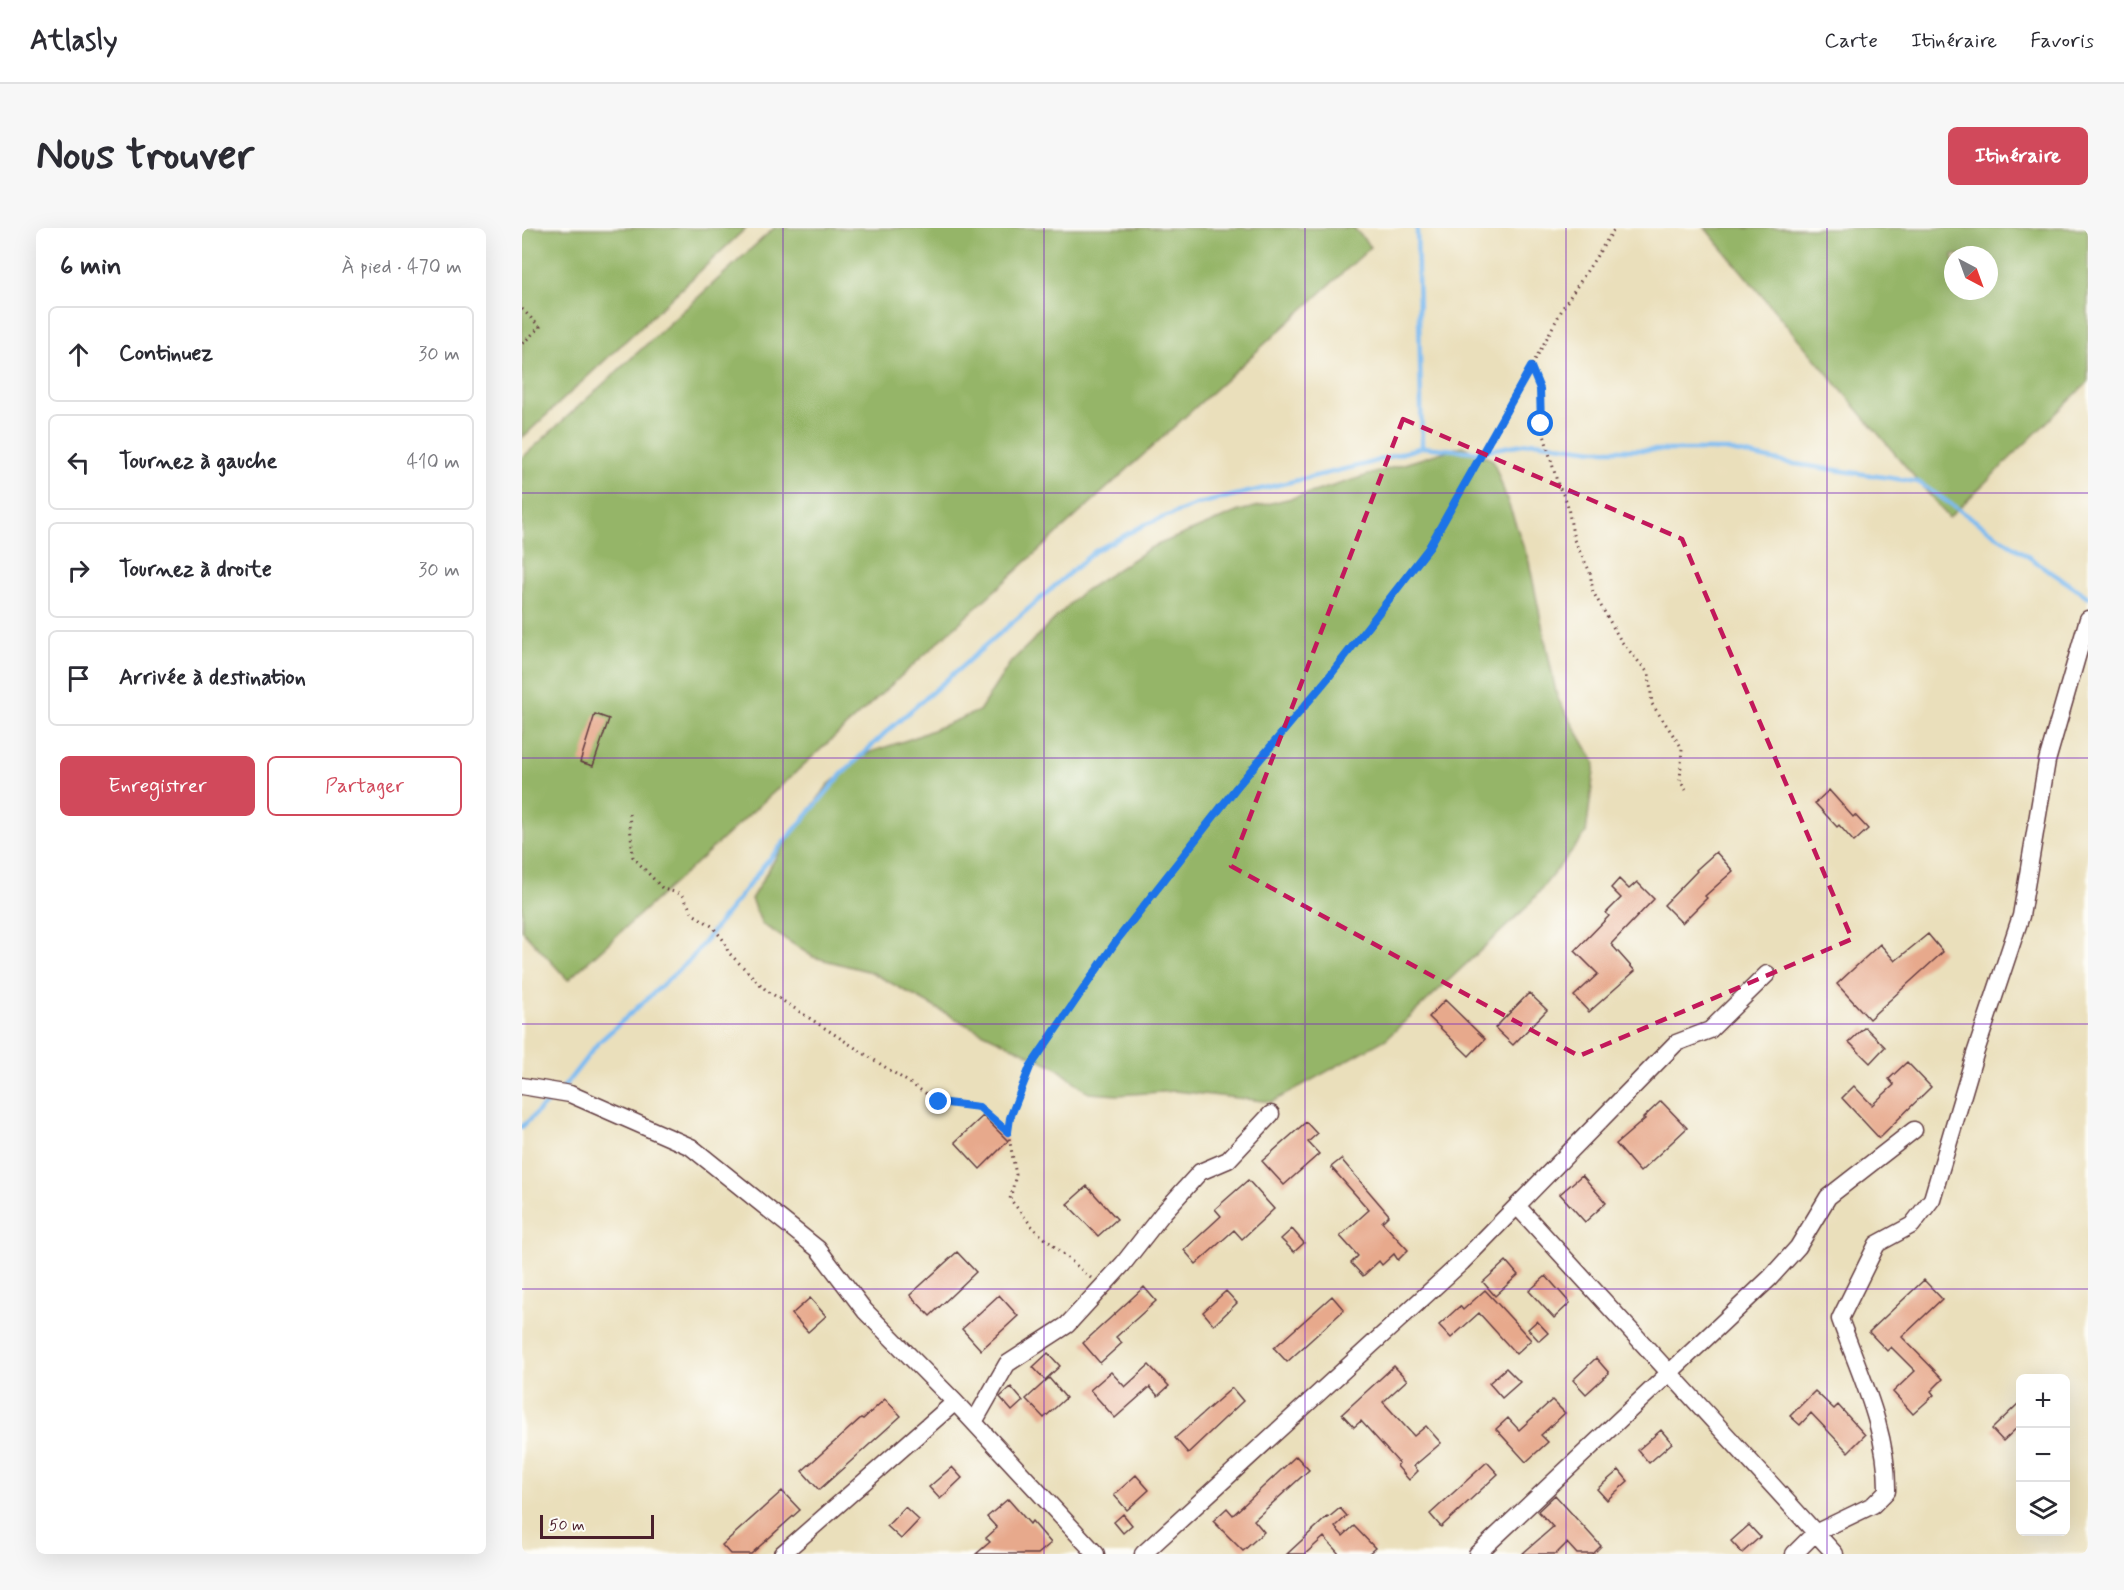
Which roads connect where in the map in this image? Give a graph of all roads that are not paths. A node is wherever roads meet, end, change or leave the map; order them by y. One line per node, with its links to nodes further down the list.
1 (2088, 619): 10 (street)
2 (1767, 974): 6 (street)
3 (522, 1086): 8 (street)
4 (1271, 1114): 9 (street)
5 (1914, 1130): 7 (street)
6 (1517, 1206): 7 (street); 13 (street)
7 (1670, 1373): 10 (street); 14 (street)
8 (955, 1402): 9 (street); 11 (street)
9 (974, 1422): 12 (street)
10 (1815, 1533): 15 (street); 16 (street)
11 (782, 1554)
12 (1096, 1554)
13 (1143, 1554)
14 (1477, 1554)
15 (1794, 1554)
16 (1835, 1554)

